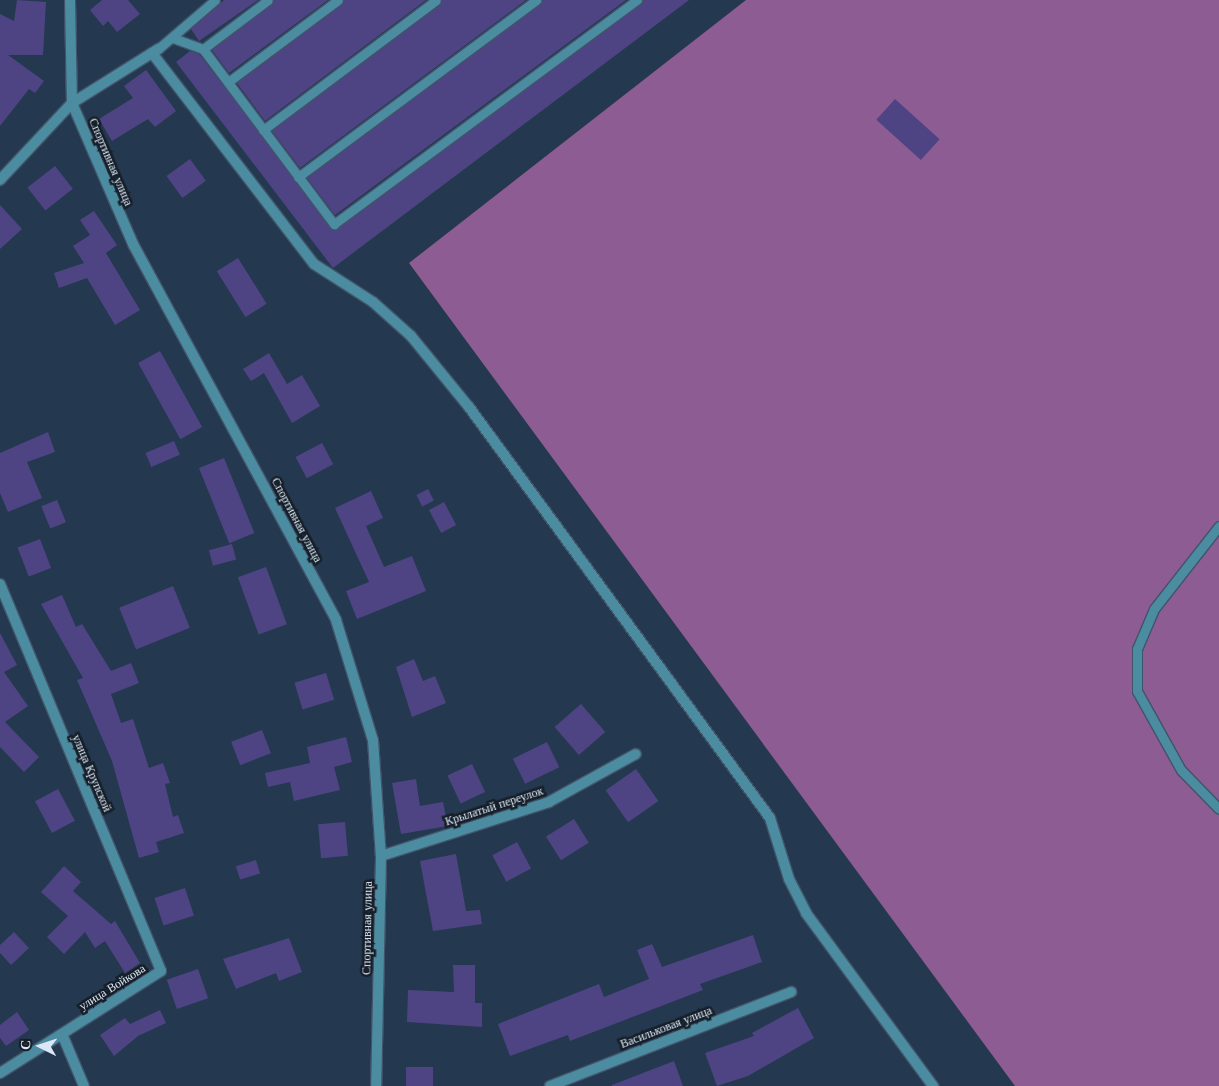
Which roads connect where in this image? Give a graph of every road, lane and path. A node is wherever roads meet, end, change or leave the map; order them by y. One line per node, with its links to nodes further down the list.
1 (70, 0): 12 (street, Спортивная улица)
2 (214, 0): 8 (lane)
3 (268, 0): 9 (lane)
4 (338, 0): 11 (lane)
5 (436, 0): 13 (lane)
6 (536, 0): 14 (lane)
7 (638, 0): 14 (lane)
8 (173, 38): 9 (lane); 10 (lane)
9 (203, 49): 11 (lane)
10 (155, 51): 12 (street); 28 (street)
11 (228, 82): 13 (lane)
12 (72, 104): 15 (street); 20 (street, Спортивная улица)
13 (263, 130): 14 (lane)
14 (298, 177)
15 (0, 180)
16 (1219, 526): 19 (lane)
17 (0, 584): 21 (street, улица Крупской)
18 (636, 754): 20 (street, Крылатый переулок)
19 (1219, 809)
20 (381, 856): 26 (street, Спортивная улица)
21 (161, 971): 23 (street, улица Войкова)
22 (791, 992): 27 (street, Васильковая улица)
23 (62, 1034): 24 (street, улица Войкова); 25 (street)
24 (0, 1074)
25 (84, 1086)
26 (376, 1086)
27 (550, 1086)
28 (933, 1086)

